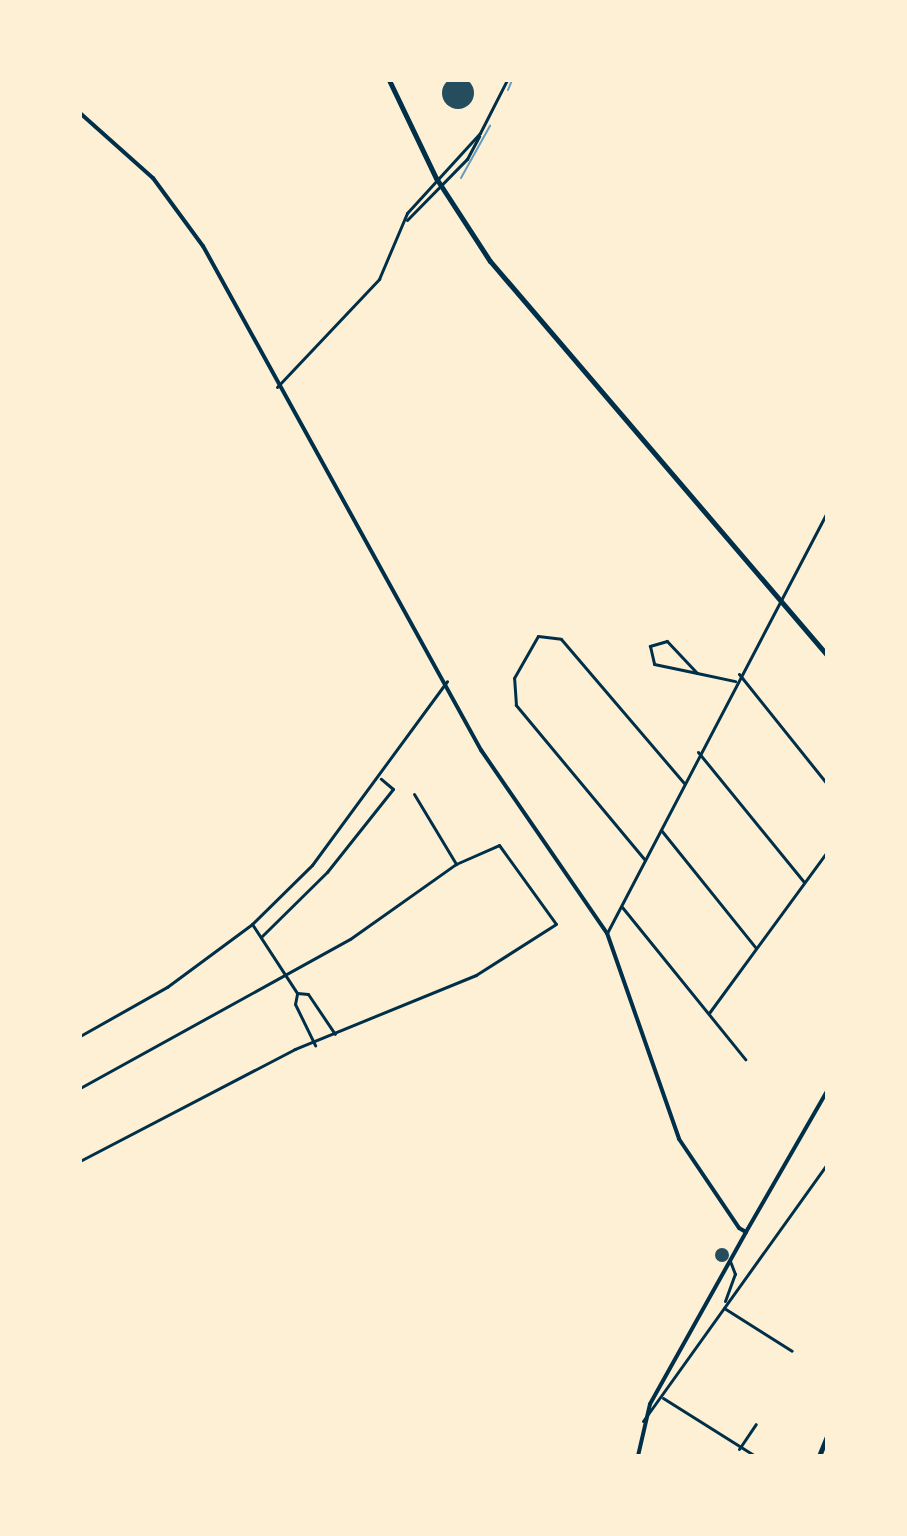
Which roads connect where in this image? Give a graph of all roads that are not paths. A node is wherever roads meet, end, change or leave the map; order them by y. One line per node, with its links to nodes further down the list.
1 (389, 80): 5 (main road)
2 (507, 80): 4 (street)
3 (80, 113): 8 (main road)
4 (480, 133): 5 (street); 6 (street)
5 (436, 178): 6 (main road); 7 (street)
6 (440, 186): 7 (street); 10 (main road)
7 (405, 223): 8 (street)
8 (277, 387): 13 (main road)
9 (827, 513): 12 (street)
10 (827, 655)
11 (697, 673): 11 (street); 14 (street)
12 (739, 674): 14 (street); 18 (street)
13 (447, 681): 16 (street); 27 (main road)
14 (735, 681): 15 (street)
15 (698, 752): 17 (street); 24 (street)
16 (381, 779): 26 (street); 28 (street)
17 (684, 783): 20 (street); 22 (street)
18 (827, 784)
19 (414, 794): 23 (street)
20 (661, 830): 22 (street); 29 (street)
21 (827, 852): 24 (street)
22 (645, 860): 25 (street)
23 (456, 864): 30 (street); 33 (street)
24 (804, 882): 29 (street)
25 (622, 907): 27 (street); 32 (street)
26 (252, 924): 28 (street); 34 (street)
27 (607, 933): 41 (main road)
28 (261, 937): 30 (street)
29 (756, 948): 32 (street)
30 (285, 972): 31 (street); 37 (street)
31 (297, 993): 33 (street); 35 (street)
32 (709, 1013): 36 (street)
33 (335, 1034): 35 (street)
34 (80, 1036)
35 (315, 1045): 39 (street)
36 (745, 1059)
37 (80, 1088)
38 (827, 1091): 41 (main road)
39 (80, 1161)
40 (827, 1164): 43 (street)
41 (746, 1232): 42 (main road)
42 (730, 1261): 43 (street); 46 (main road)
43 (723, 1308): 44 (street); 45 (street)
44 (792, 1351)
45 (663, 1398): 46 (street); 49 (street)
46 (643, 1421): 50 (main road)
47 (756, 1424): 49 (street)
48 (827, 1436): 52 (main road)
49 (739, 1449): 51 (street)
50 (638, 1456)
51 (755, 1456)
52 (819, 1456)

